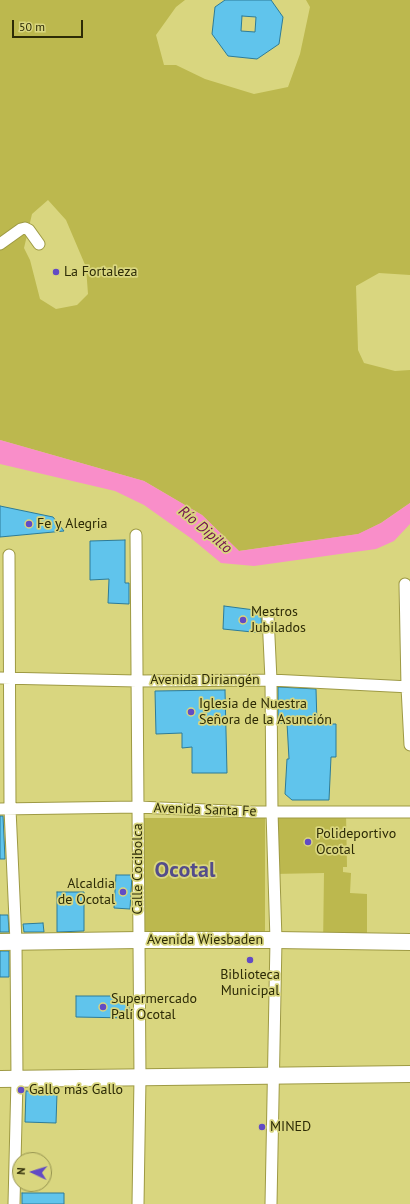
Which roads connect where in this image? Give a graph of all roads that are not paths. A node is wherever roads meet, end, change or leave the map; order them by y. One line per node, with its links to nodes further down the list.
1 (0, 244): 2 (street)
2 (39, 244)
3 (136, 535): 9 (street, Calle Cocibolca)
4 (9, 555): 7 (street)
5 (405, 584): 10 (street)
6 (268, 616): 8 (street)
7 (5, 678): 9 (street, Avenida Diriangén); 13 (street)
8 (271, 680): 9 (street, Avenida Diriangén); 10 (street, Avenida Diriangén); 14 (street)
9 (136, 681): 12 (street, Calle Cocibolca)
10 (408, 687): 11 (street)
11 (410, 745)
12 (138, 807): 13 (street, Avenida Santa Fe); 14 (street, Avenida Santa Fe); 16 (street, Calle Cocibolca)
13 (5, 809): 18 (street)
14 (272, 812): 15 (street, Avenida Santa Fe); 17 (street)
15 (410, 812)
16 (139, 940): 17 (street, Avenida Wiesbaden); 18 (street, Avenida Wiesbaden); 22 (street, Calle Cocibolca)
17 (276, 940): 19 (street, Avenida Wiesbaden); 21 (street)
18 (8, 942): 24 (street)
19 (410, 942)
20 (410, 1074): 21 (street)
21 (273, 1075): 22 (street); 27 (street)
22 (140, 1078): 24 (street); 26 (street, Calle Cocibolca)
23 (0, 1079): 24 (street)
24 (17, 1079): 25 (street)
25 (14, 1204)
26 (138, 1204)
27 (271, 1204)

